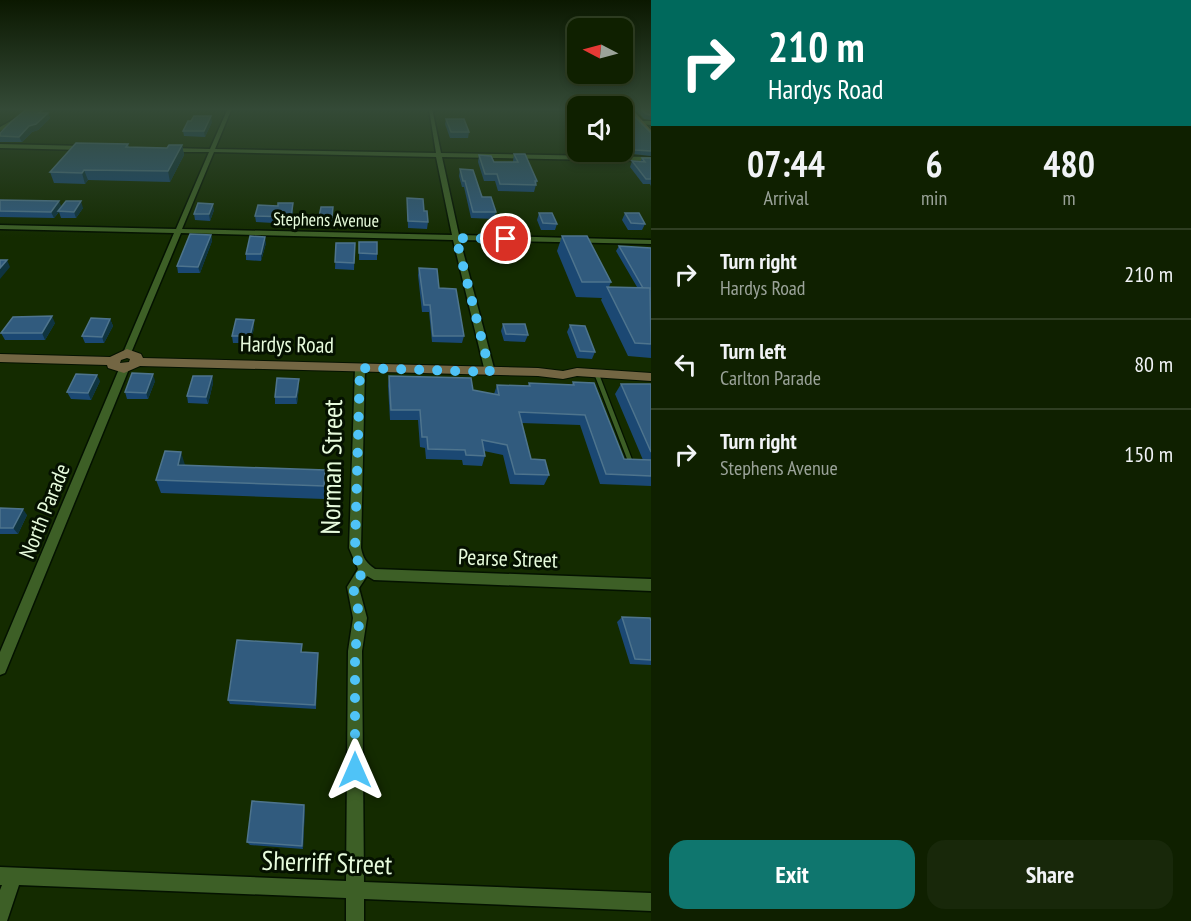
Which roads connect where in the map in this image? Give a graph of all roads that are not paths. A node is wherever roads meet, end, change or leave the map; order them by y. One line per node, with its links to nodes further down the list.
1 (214, 151): 3 (street); 6 (street)
2 (437, 151): 3 (street)
3 (438, 155): 4 (street); 7 (street)
4 (651, 159)
5 (0, 227): 6 (street, Stephens Avenue)
6 (178, 231): 7 (street, Stephens Avenue); 10 (street)
7 (456, 238): 8 (street, Stephens Avenue); 13 (street)
8 (651, 243)
9 (0, 358): 11 (street)
10 (132, 358): 11 (street); 12 (street, Hardys Road)
11 (118, 365): 19 (street, North Parade)
12 (360, 368): 13 (street, Hardys Road); 17 (street, Norman Street)
13 (490, 372): 14 (street, Hardys Road)
14 (597, 375): 15 (street, Hardys Road); 16 (lane)
15 (651, 376)
16 (631, 463)
17 (364, 570): 18 (street, Pearse Street); 21 (street)
18 (651, 585)
19 (0, 668)
20 (6, 876): 21 (street, Sherriff Street); 23 (street)
21 (354, 890): 22 (street, Sherriff Street); 24 (street)
22 (651, 902)
23 (0, 917)
24 (355, 921)

